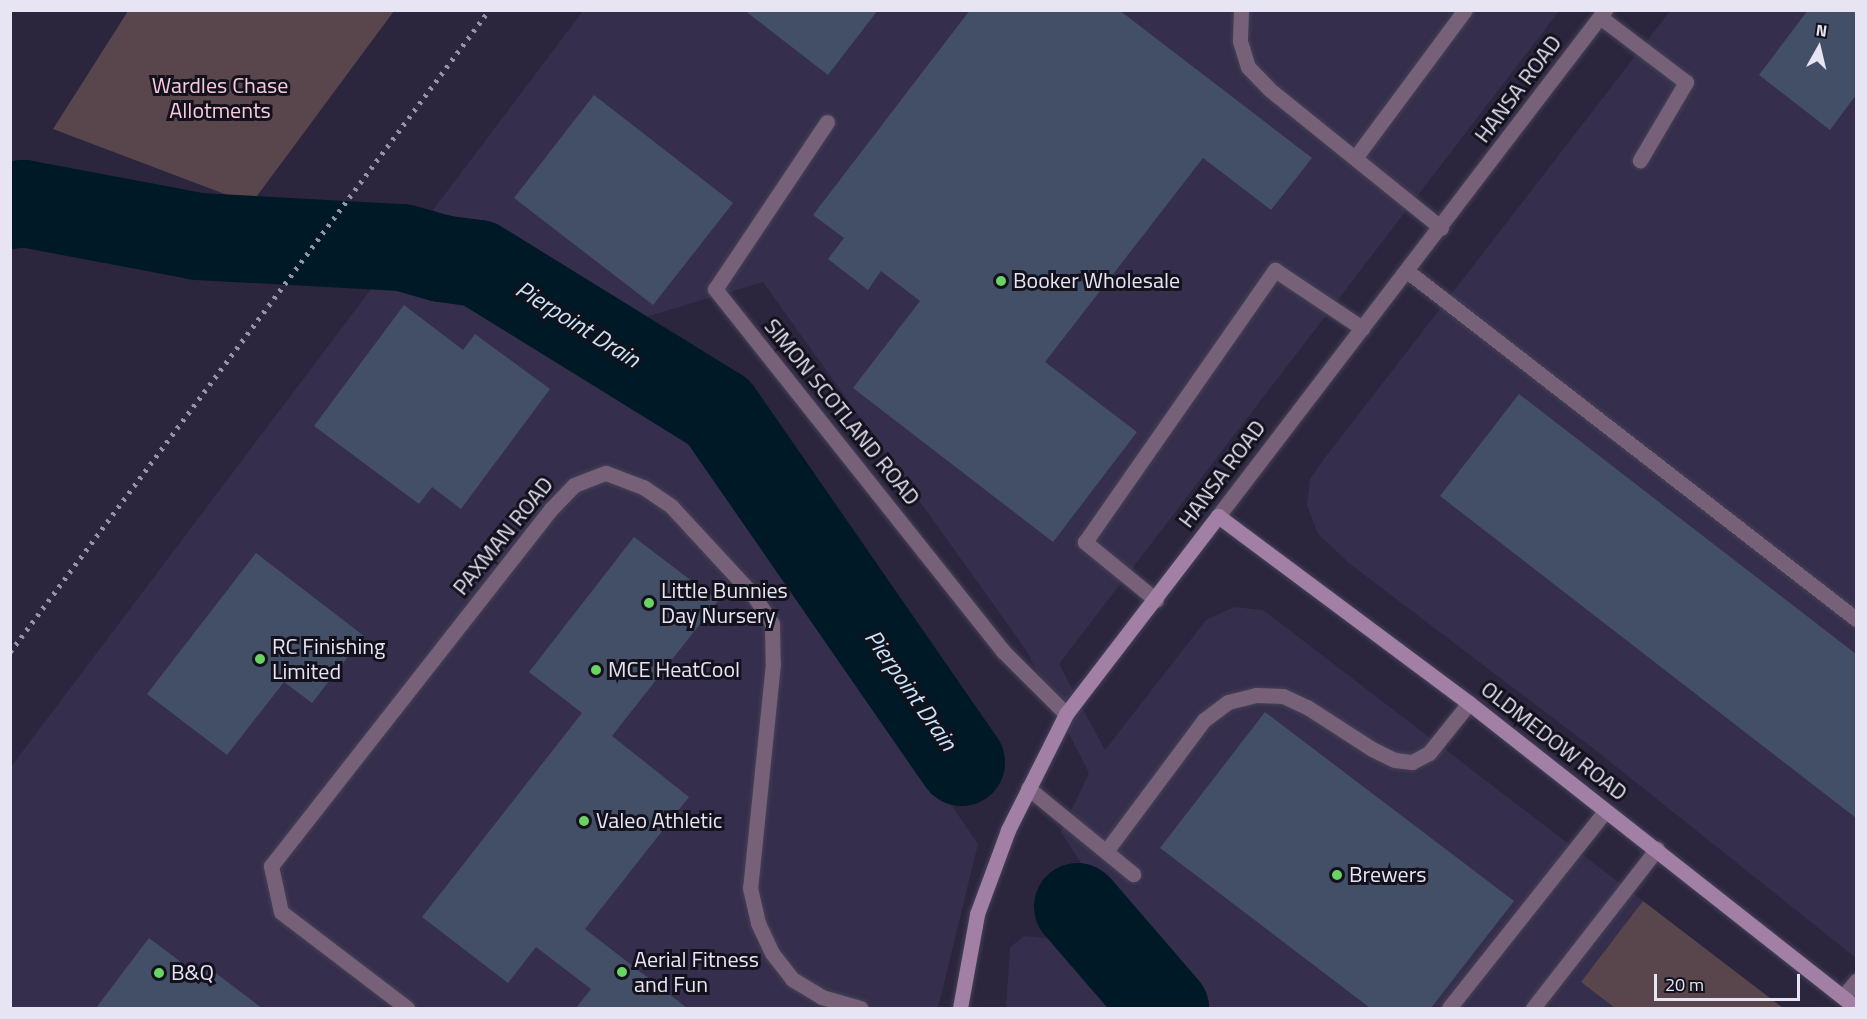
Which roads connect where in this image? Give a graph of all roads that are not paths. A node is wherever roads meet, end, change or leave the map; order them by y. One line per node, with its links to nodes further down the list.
1 (1241, 10): 5 (street)
2 (1465, 10): 5 (street)
3 (1603, 14): 6 (street); 7 (street, HANSA ROAD)
4 (827, 122): 14 (street, SIMON SCOTLAND ROAD)
5 (1354, 158): 7 (street)
6 (1640, 160)
7 (1441, 228): 8 (street, HANSA ROAD)
8 (1407, 271): 9 (street, HANSA ROAD); 12 (street)
9 (1362, 328): 10 (street, HANSA ROAD); 11 (street)
10 (1218, 516): 11 (street, HANSA ROAD); 13 (street, OLDMEDOW ROAD)
11 (1156, 600): 14 (street, HANSA ROAD)
12 (1857, 619)
13 (1468, 703): 16 (street, OLDMEDOW ROAD); 18 (street)
14 (1066, 714): 15 (street, HANSA ROAD)
15 (1028, 788): 18 (street); 24 (street, HANSA ROAD)
16 (1605, 811): 17 (street, OLDMEDOW ROAD); 25 (street)
17 (1657, 849): 21 (street, OLDMEDOW ROAD); 26 (street)
18 (1107, 850): 19 (street)
19 (1133, 874)
20 (1857, 981): 21 (street)
21 (1843, 997): 27 (street, OLDMEDOW ROAD)
22 (406, 1008): 23 (street, PAXMAN ROAD)
23 (860, 1008)
24 (960, 1008)
25 (1449, 1008)
26 (1533, 1008)
27 (1857, 1008)

